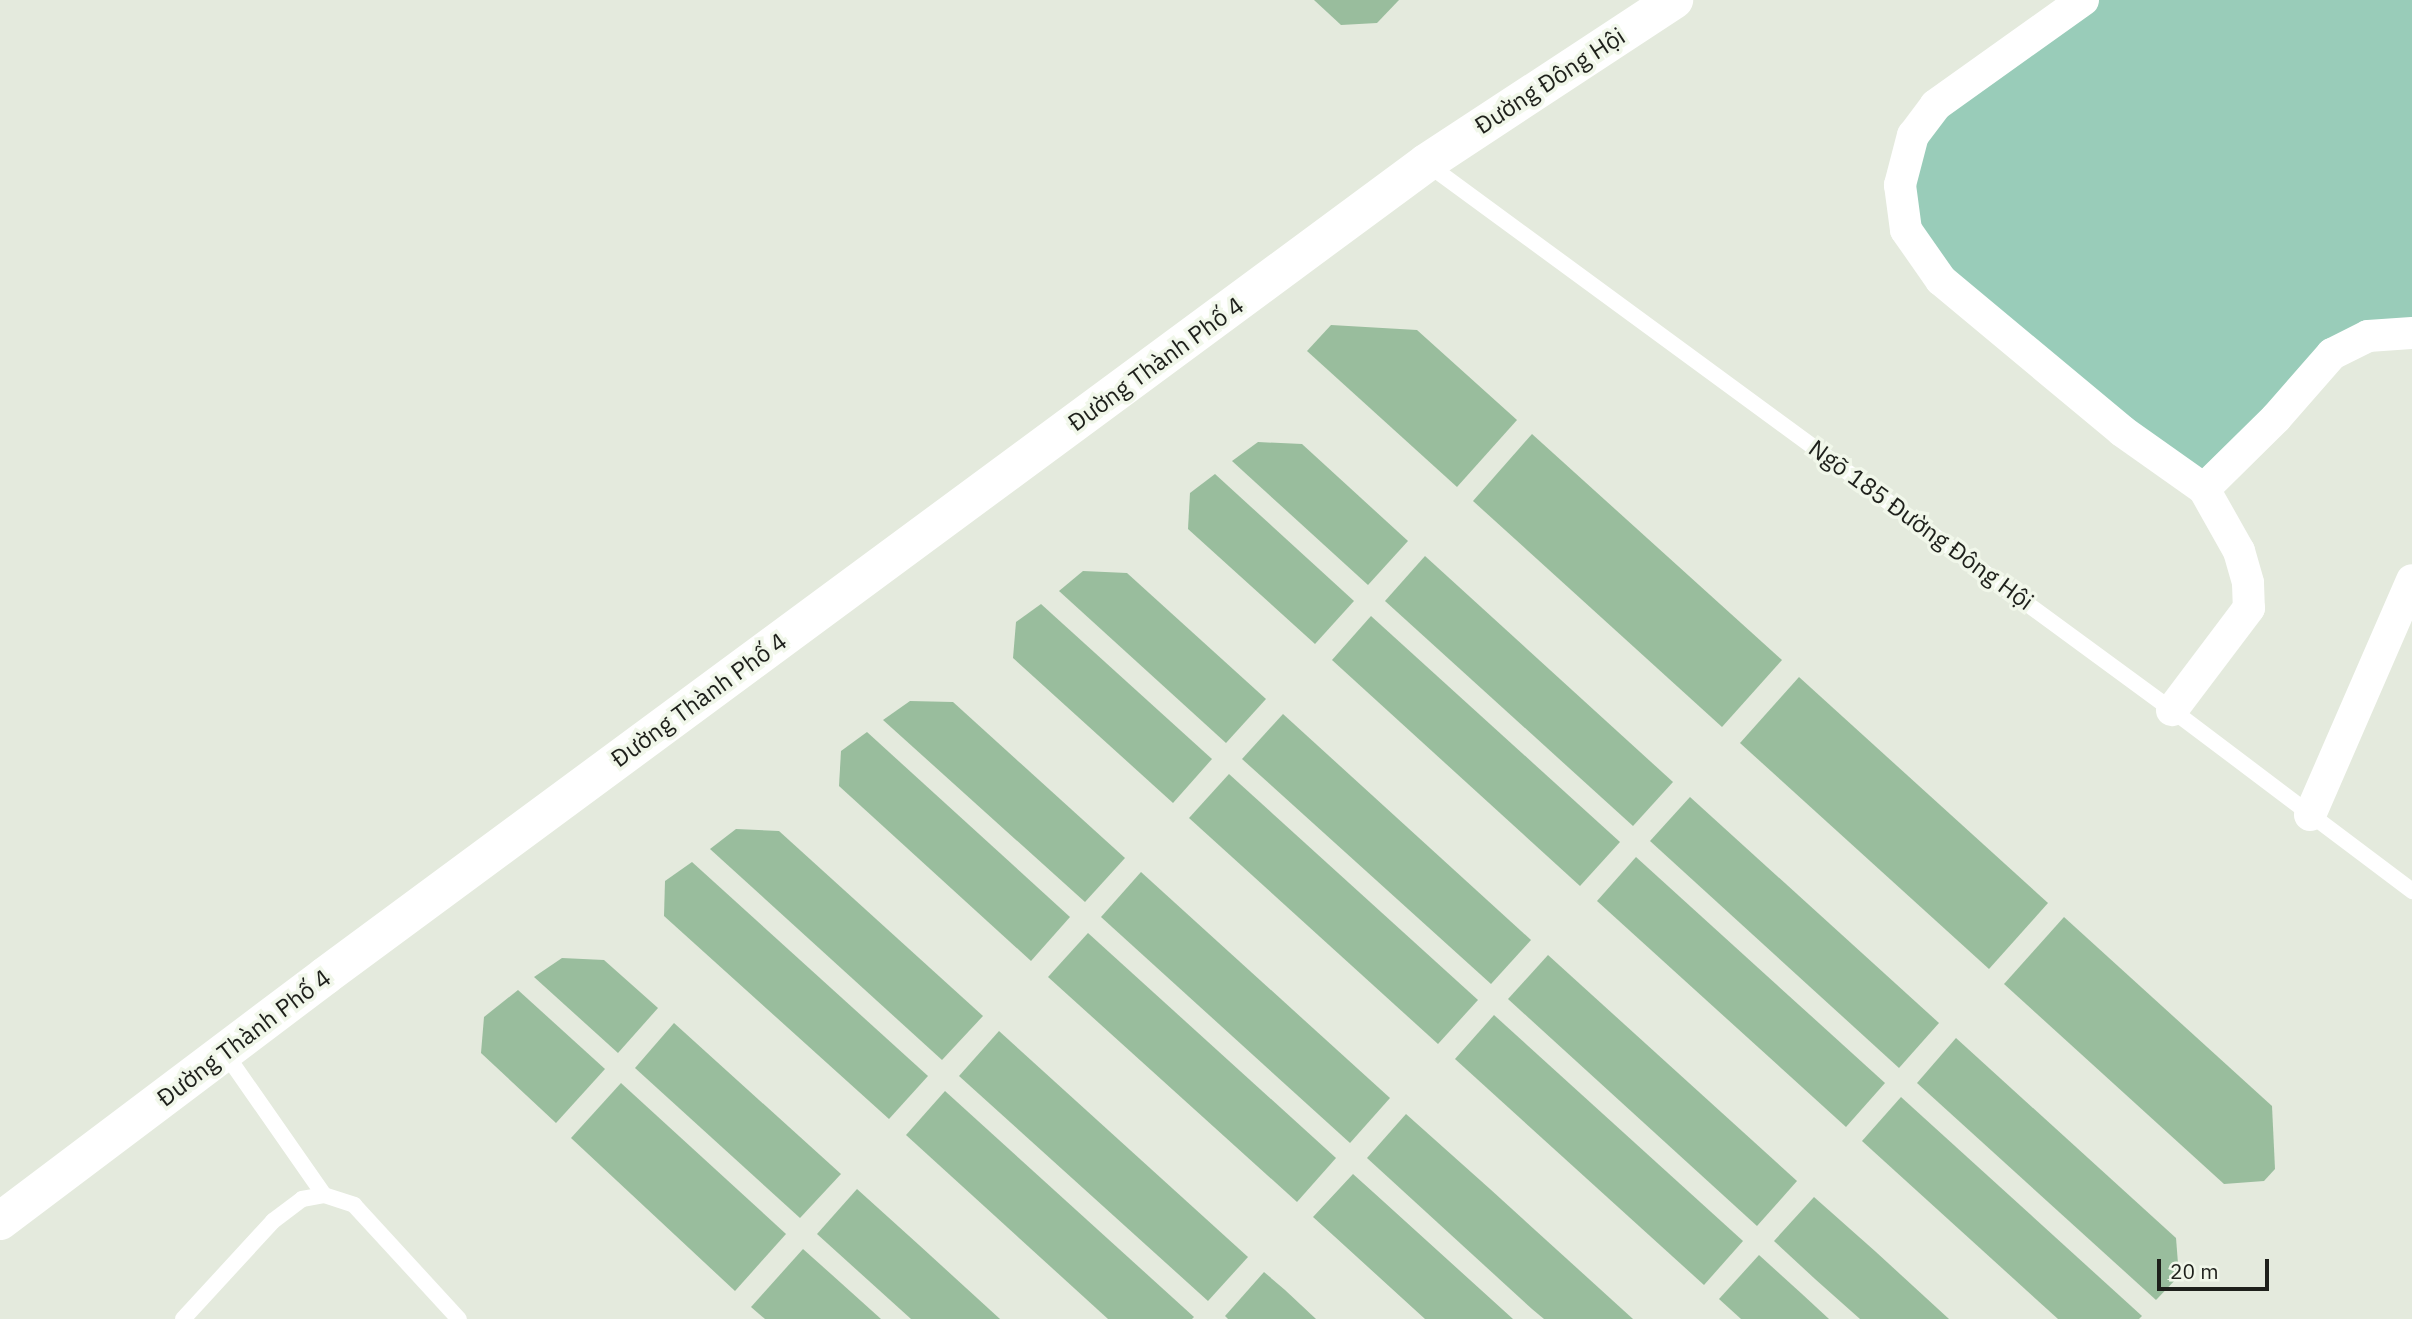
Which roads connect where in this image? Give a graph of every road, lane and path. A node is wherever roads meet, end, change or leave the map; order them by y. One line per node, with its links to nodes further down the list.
1 (1674, 0): 3 (street, Đường Đông Hội)
2 (2083, 0): 5 (street)
3 (1413, 173): 7 (lane, Ngõ 185 Đường Đông Hội); 10 (street, Đường Thành Phố 4)
4 (2412, 333): 5 (street)
5 (2204, 489): 7 (street)
6 (2412, 580): 8 (street)
7 (2172, 709): 8 (lane, Ngõ 185 Đường Đông Hội)
8 (2310, 815): 9 (lane, Ngõ 185 Đường Đông Hội)
9 (2412, 891)
10 (225, 1053): 11 (lane); 12 (street, Đường Thành Phố 4)
11 (324, 1195): 13 (lane); 14 (lane)
12 (0, 1221)
13 (183, 1319)
14 (459, 1319)

